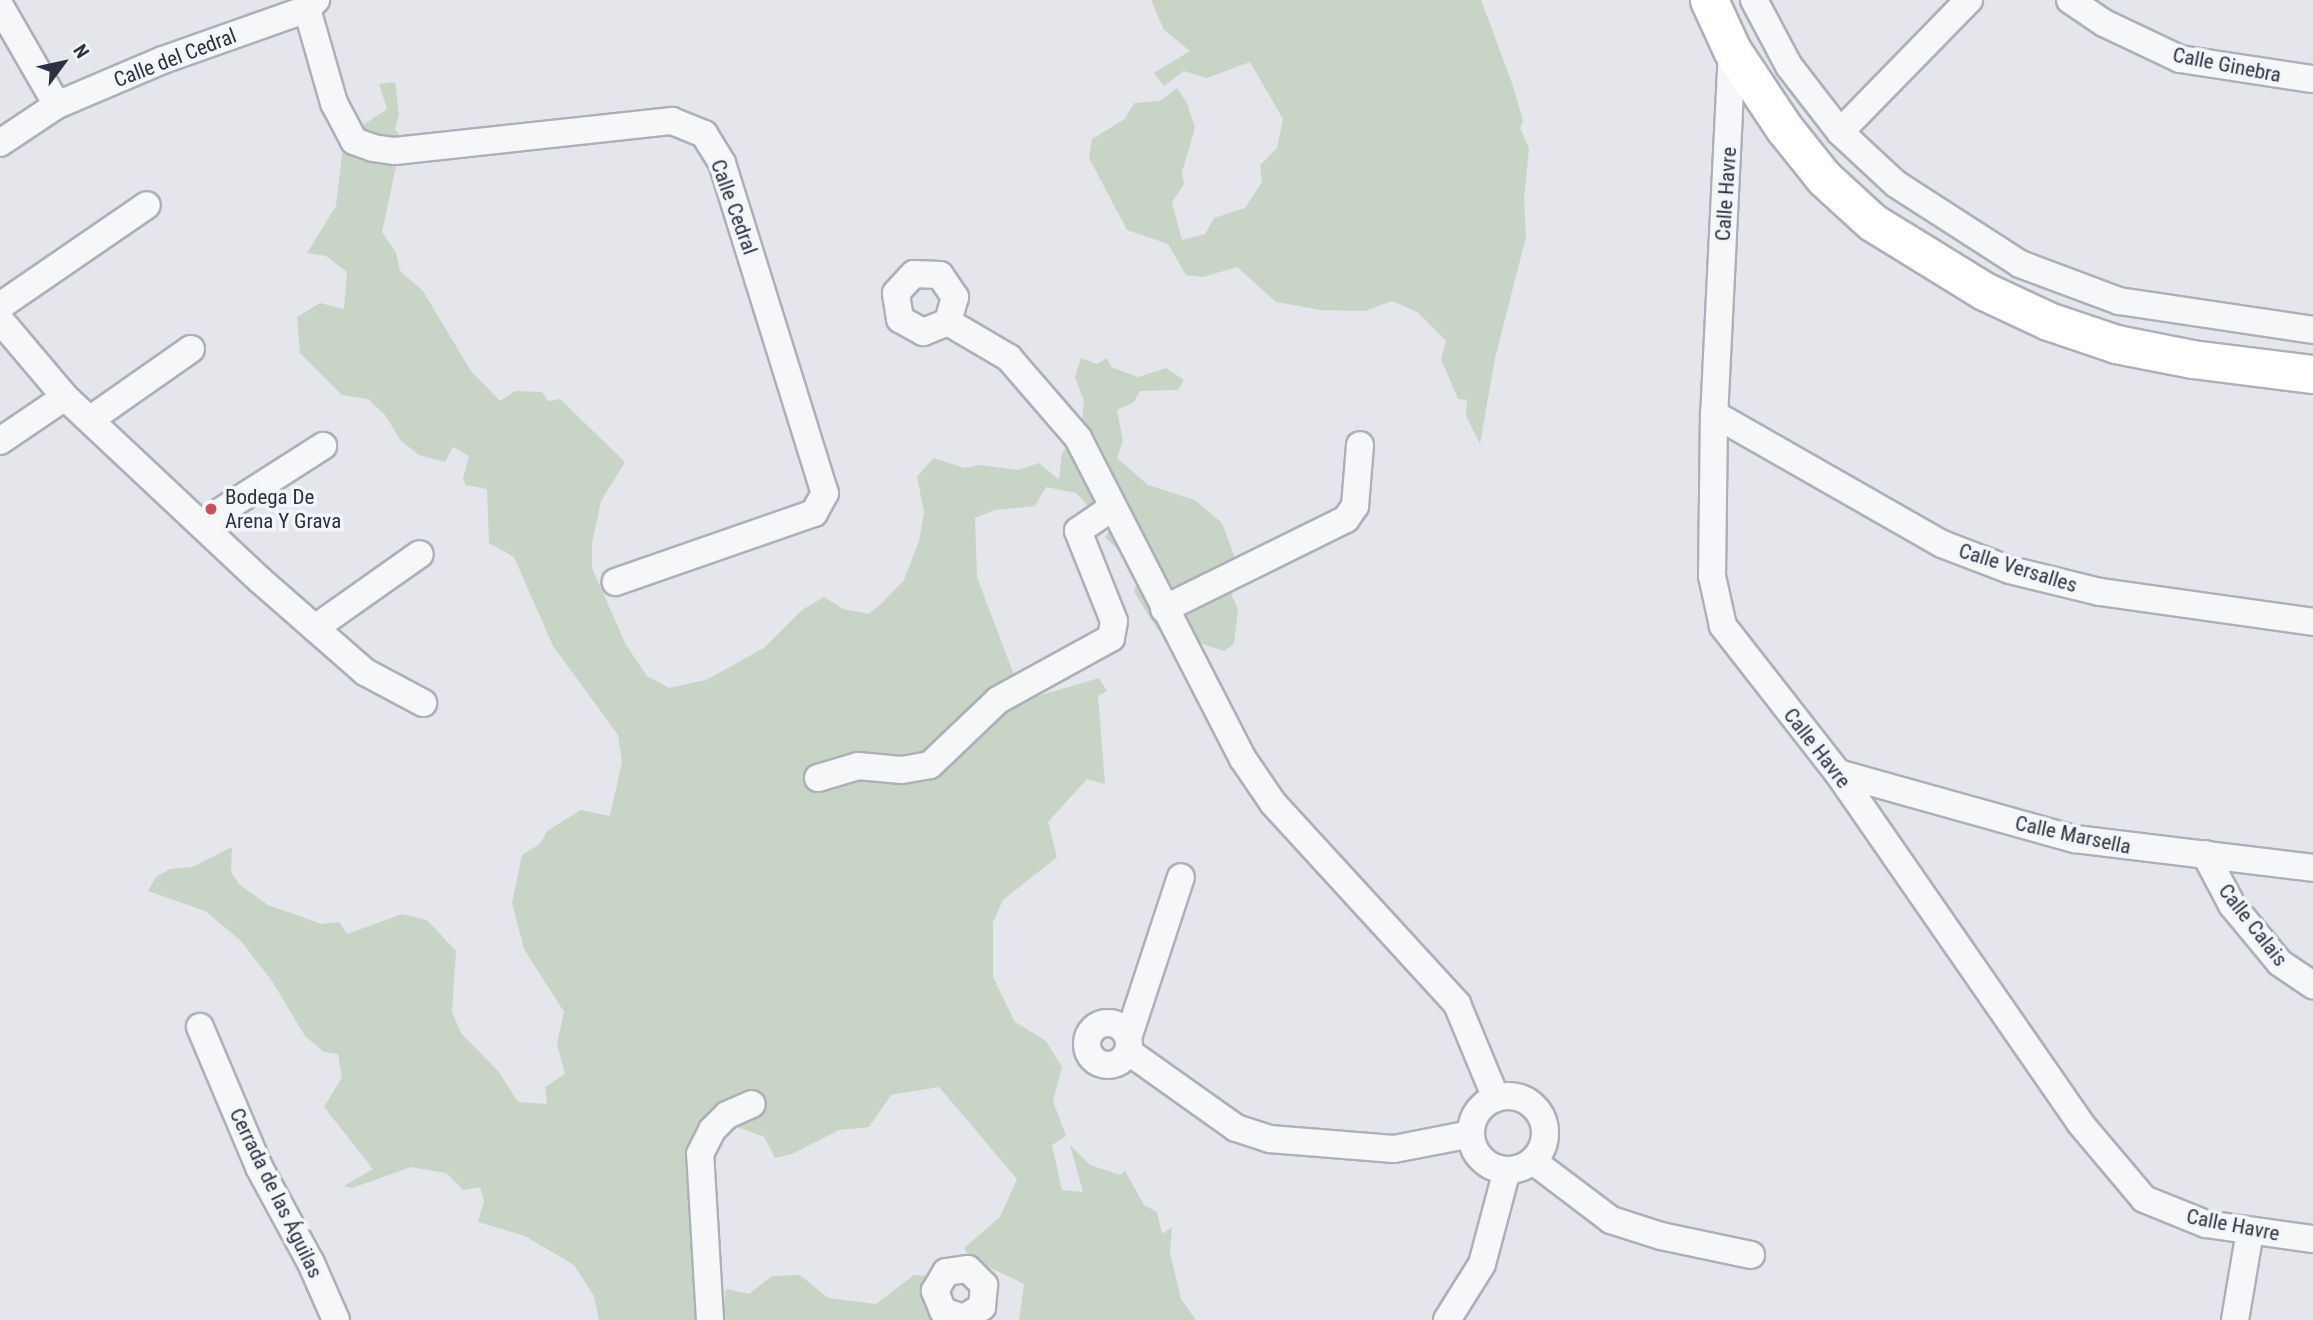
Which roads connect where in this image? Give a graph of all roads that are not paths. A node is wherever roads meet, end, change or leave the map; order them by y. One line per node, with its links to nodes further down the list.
1 (1709, 0): 7 (main road)
2 (1754, 0): 10 (street)
3 (1969, 0): 10 (street)
4 (2070, 0): 8 (street, Calle Ginebra)
5 (312, 5): 9 (street, Calle del Cedral); 28 (street, Calle Cedral)
6 (0, 6): 9 (street)
7 (1732, 50): 18 (main road); 20 (street, Calle Havre)
8 (2313, 79)
9 (57, 105): 11 (street, Calle del Cedral)
10 (1840, 132): 16 (street)
11 (0, 143)
12 (147, 205): 13 (street)
13 (0, 306)
14 (0, 320): 19 (street)
15 (948, 322): 25 (street)
16 (2313, 330)
17 (191, 349): 21 (street)
18 (2313, 374)
19 (65, 397): 21 (street); 22 (street)
20 (1714, 414): 30 (street, Calle Versalles); 33 (street, Calle Havre)
21 (91, 419): 26 (street)
22 (0, 440)
23 (1360, 445): 29 (street)
24 (323, 446): 26 (street)
25 (1113, 507): 29 (street); 34 (street)
26 (201, 524): 31 (street)
27 (421, 554): 31 (street)
28 (616, 582)
29 (1164, 609): 40 (street)
30 (2313, 622)
31 (315, 628): 32 (street)
32 (423, 704)
33 (1838, 773): 35 (street, Calle Marsella); 45 (street, Calle Havre)
34 (818, 778)
35 (2205, 854): 36 (street, Calle Marsella); 38 (street, Calle Calais)
36 (2313, 868)
37 (1181, 877): 42 (street)
38 (2313, 985)
39 (200, 1027): 48 (street, Cerrada de las Águilas)
40 (1496, 1098): 42 (street); 43 (street)
41 (752, 1104): 49 (street)
42 (1471, 1134): 44 (street)
43 (1533, 1161): 44 (street); 47 (street)
44 (1507, 1170): 50 (street)
45 (2250, 1231): 46 (street, Calle Havre); 51 (street)
46 (2313, 1239)
47 (1751, 1255)
48 (336, 1320)
49 (710, 1320)
50 (1447, 1320)
51 (2235, 1320)

